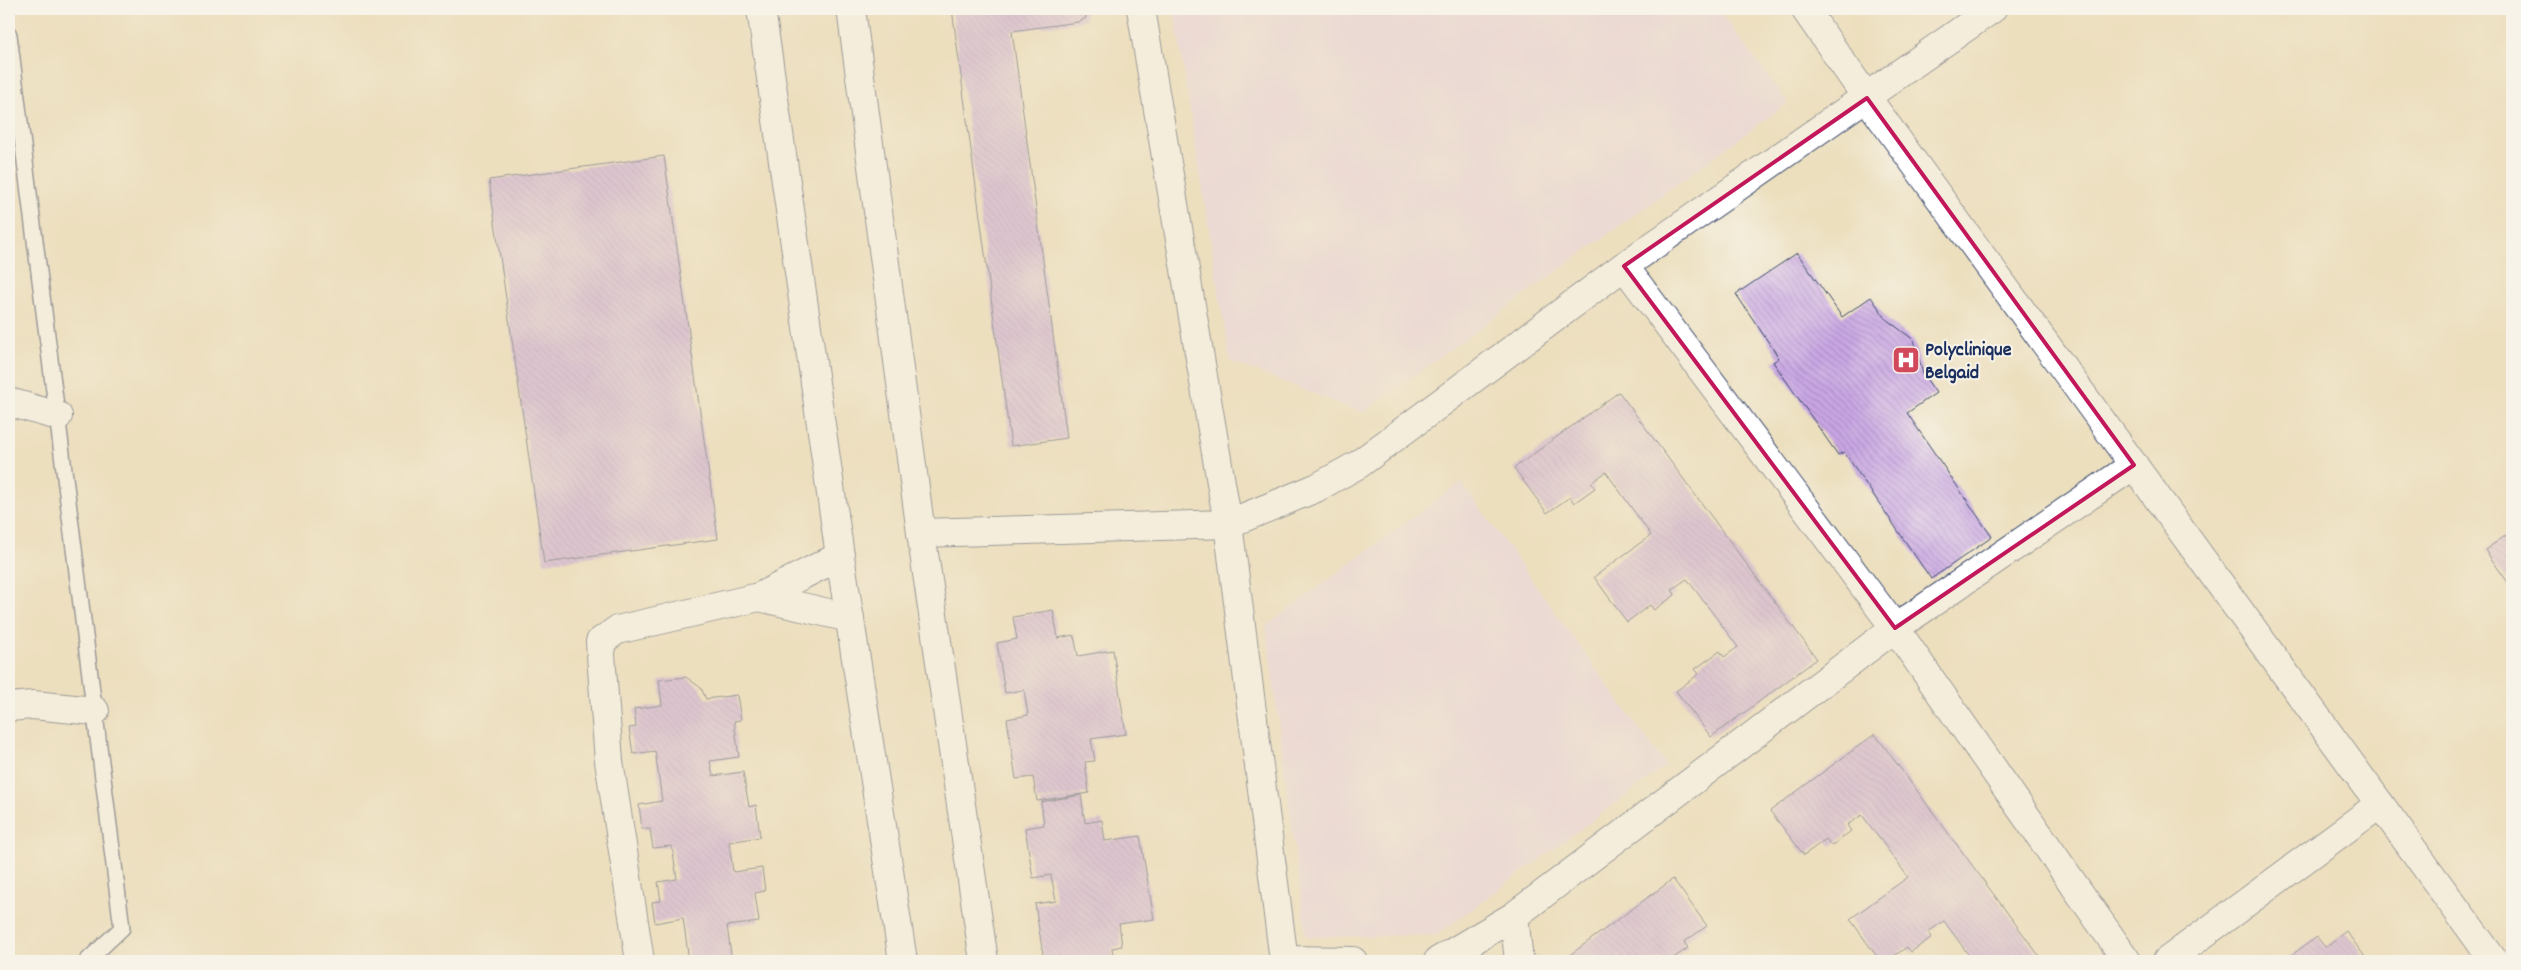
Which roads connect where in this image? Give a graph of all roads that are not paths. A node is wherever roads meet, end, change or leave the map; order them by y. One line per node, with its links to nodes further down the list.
1 (761, 9): 14 (street)
2 (851, 9): 13 (street)
3 (1140, 9): 12 (street)
4 (1805, 9): 7 (street)
5 (1992, 9): 7 (street)
6 (9, 35): 10 (lane)
7 (1867, 98): 8 (street); 11 (street)
8 (1624, 266): 12 (street); 17 (street)
9 (9, 402): 10 (street)
10 (58, 416): 19 (lane)
11 (2134, 465): 17 (street); 20 (street)
12 (1228, 524): 13 (street); 26 (street)
13 (921, 533): 25 (street)
14 (840, 556): 15 (street); 16 (street)
15 (758, 597): 16 (street); 23 (street)
16 (850, 618): 24 (street)
17 (1895, 628): 21 (street); 30 (street)
18 (9, 707): 19 (street)
19 (96, 711): 22 (lane)
20 (2380, 804): 31 (street); 32 (street)
21 (1514, 916): 28 (street); 29 (street)
22 (87, 961)
23 (640, 961)
24 (903, 961)
25 (984, 961)
26 (1284, 961): 27 (street)
27 (1353, 961)
28 (1438, 961)
29 (1519, 961)
30 (2127, 961)
31 (2167, 961)
32 (2494, 961)

